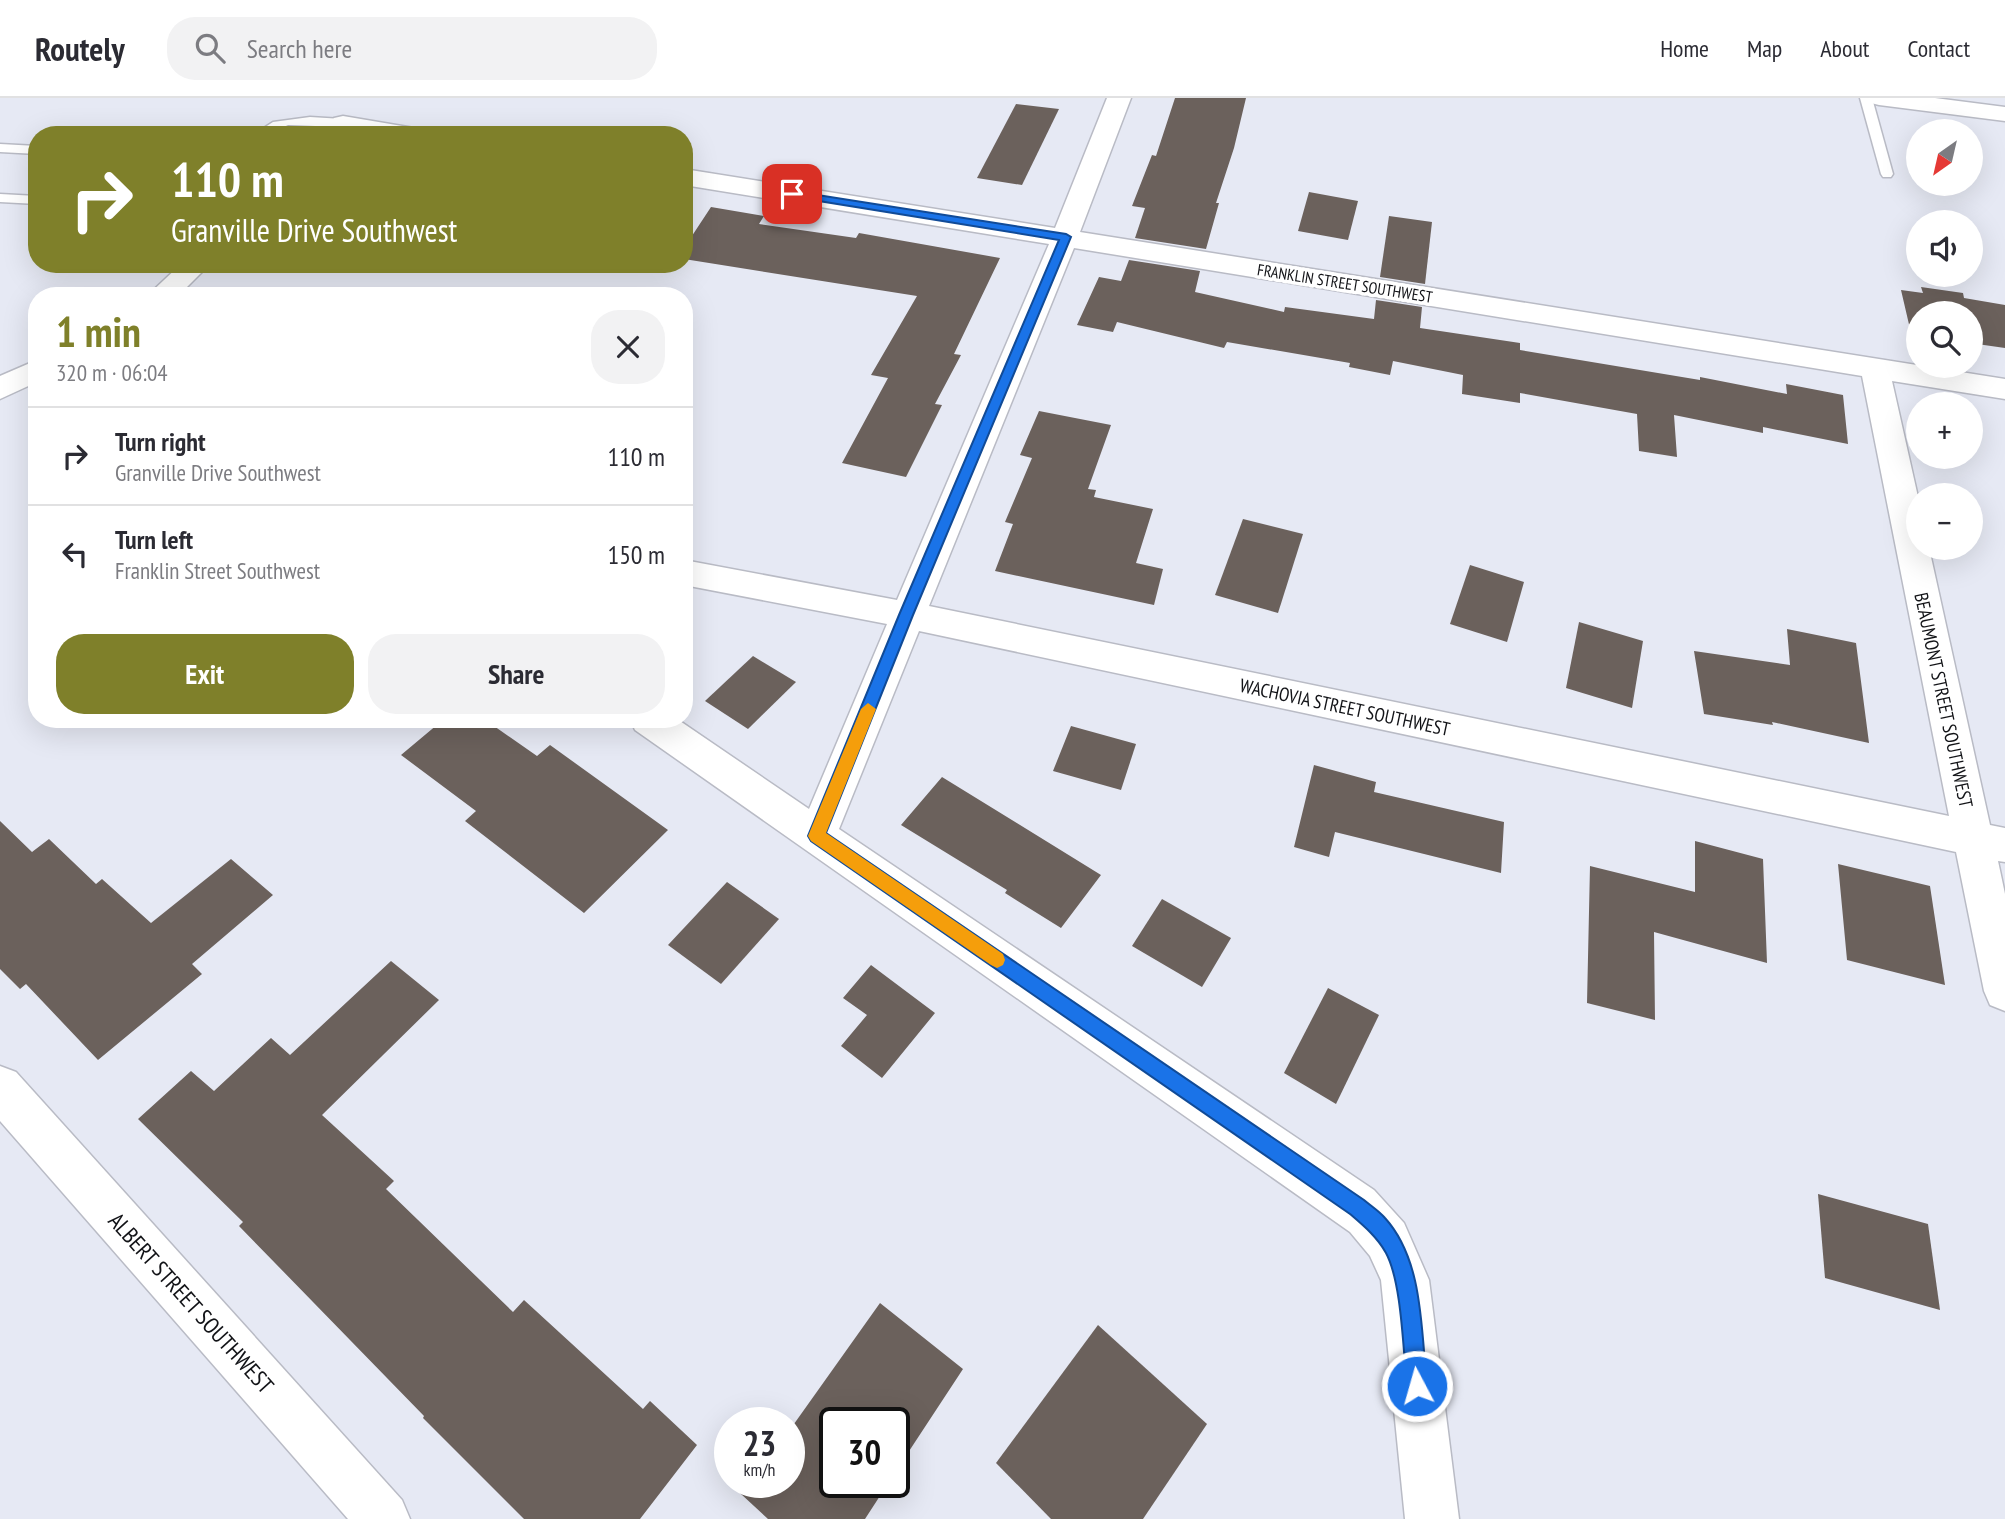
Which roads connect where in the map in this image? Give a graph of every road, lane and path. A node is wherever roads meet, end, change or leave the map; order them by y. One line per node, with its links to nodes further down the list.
1 (1119, 98): 14 (street)
2 (1866, 98): 10 (lane)
3 (1879, 98): 4 (street)
4 (2005, 114)
5 (344, 122): 6 (lane); 7 (street)
6 (271, 126)
7 (366, 126)
8 (0, 148): 9 (lane)
9 (28, 150)
10 (1887, 174)
11 (693, 178): 14 (street, FRANKLIN STREET SOUTHWEST)
12 (0, 198): 13 (lane)
13 (28, 200)
14 (1066, 237): 17 (street, FRANKLIN STREET SOUTHWEST); 22 (street)
15 (187, 273): 16 (street)
16 (171, 287)
17 (1875, 368): 20 (street, FRANKLIN STREET SOUTHWEST); 25 (street, BEAUMONT STREET SOUTHWEST)
18 (28, 374): 19 (street)
19 (0, 390)
20 (2005, 390)
21 (693, 574): 22 (street, WACHOVIA STREET SOUTHWEST)
22 (906, 615): 24 (street); 25 (street, WACHOVIA STREET SOUTHWEST)
23 (661, 728): 24 (street)
24 (817, 836): 29 (street)
25 (1989, 842): 26 (street, BEAUMONT STREET SOUTHWEST)
26 (2005, 991)
27 (0, 1088): 28 (street, ALBERT STREET SOUTHWEST)
28 (383, 1519)
29 (1432, 1519)

